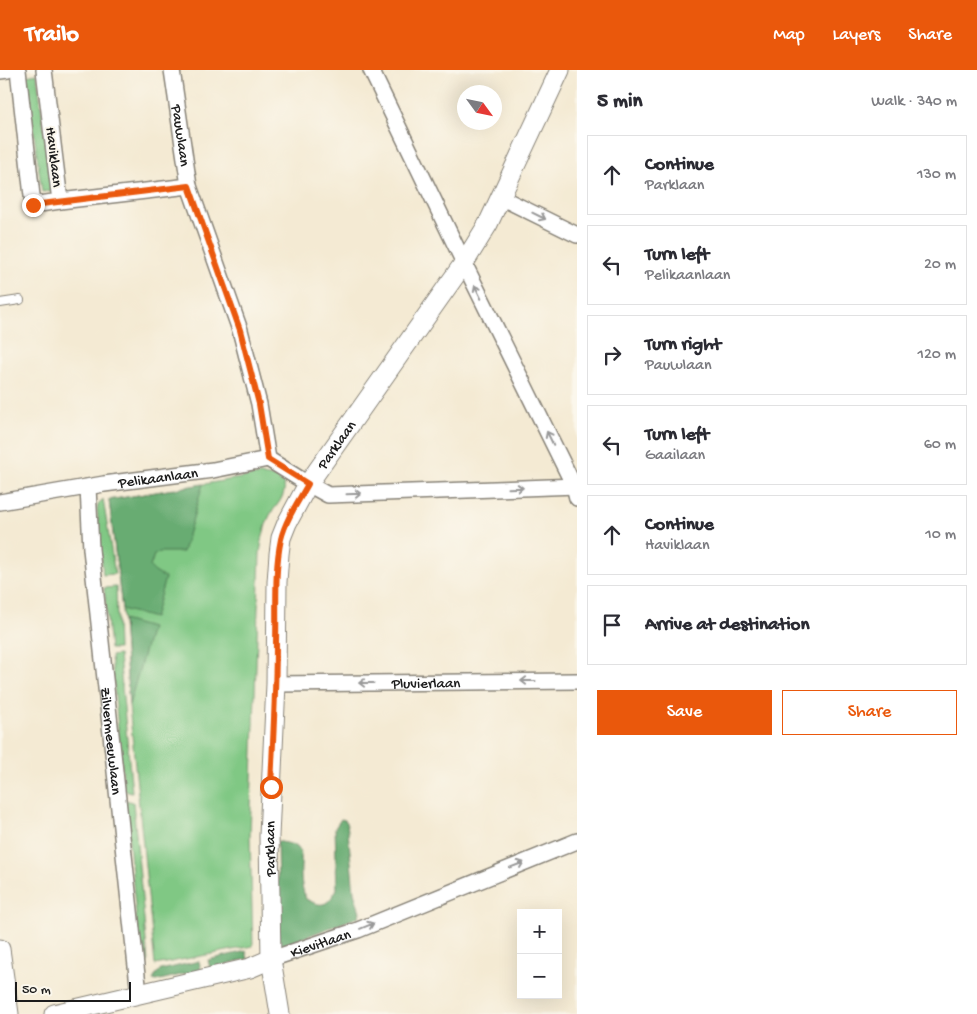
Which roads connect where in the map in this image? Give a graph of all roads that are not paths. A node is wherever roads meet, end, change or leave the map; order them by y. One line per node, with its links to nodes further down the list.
1 (8, 70): 7 (street)
2 (18, 70): 10 (street, Haviklaan)
3 (44, 70): 10 (street, Haviklaan)
4 (172, 70): 8 (street, Pauwlaan)
5 (371, 70): 12 (street)
6 (560, 70): 9 (street, Parklaan)
7 (0, 71)
8 (189, 186): 10 (street); 15 (street, Pauwlaan)
9 (500, 198): 11 (street, one-way to 11); 12 (street, Parklaan)
10 (60, 201)
11 (577, 234)
12 (464, 263): 16 (street, Parklaan); 18 (street, one-way to 12)
13 (20, 300): 14 (lane)
14 (0, 303)
15 (268, 459): 16 (street); 17 (street, Pelikaanlaan)
16 (308, 484): 18 (street, one-way to 18); 21 (street, Parklaan)
17 (88, 487): 19 (street, Pelikaanlaan); 25 (street, Zilvermeeuwlaan)
18 (576, 490)
19 (0, 502)
20 (577, 681): 21 (street, Pluvierlaan, one-way to 21)
21 (276, 684): 24 (street, Parklaan)
22 (577, 841): 24 (street, Kievitlaan, one-way to 22)
23 (0, 949): 26 (street)
24 (271, 959): 25 (street, Kievitlaan); 28 (street, Parklaan)
25 (139, 994): 27 (street, Kievitlaan)
26 (9, 1014)
27 (54, 1014)
28 (280, 1014)

